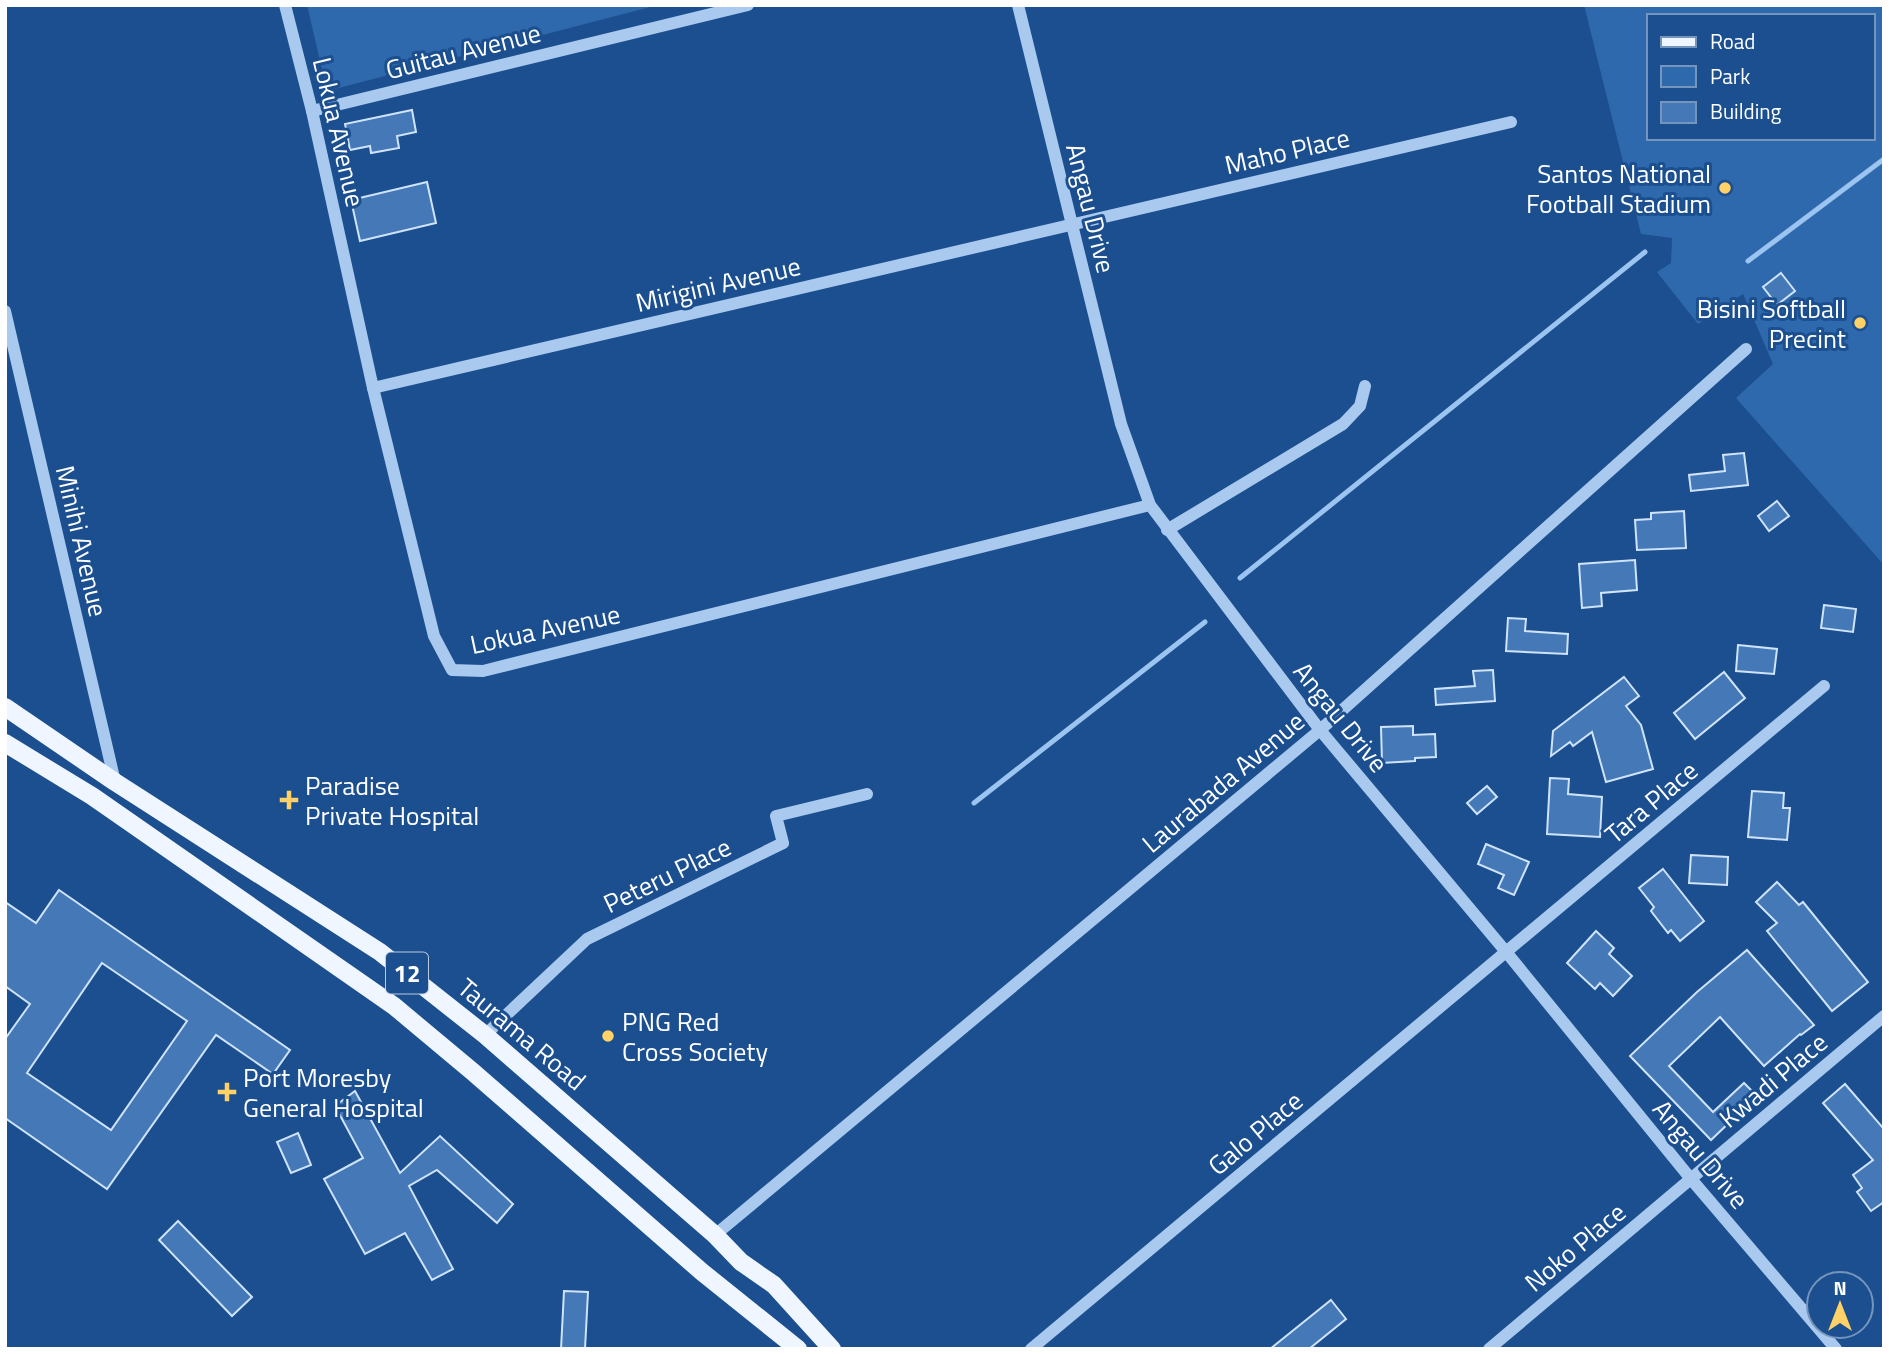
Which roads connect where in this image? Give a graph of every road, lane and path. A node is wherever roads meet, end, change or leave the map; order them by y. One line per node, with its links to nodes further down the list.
1 (285, 5): 4 (street, Lokua Avenue)
2 (748, 5): 4 (street, Guitau Avenue)
3 (1018, 5): 6 (street, Angau Drive)
4 (312, 111): 10 (street, Lokua Avenue)
5 (1511, 122): 6 (street, Maho Place)
6 (1073, 225): 10 (street, Mirigini Avenue); 11 (street, Angau Drive)
7 (5, 310): 17 (street, Minihi Avenue)
8 (1746, 349): 15 (street, Laurabada Avenue)
9 (1364, 386): 12 (street)
10 (373, 388): 11 (street, Lokua Avenue)
11 (1150, 505): 12 (street, Angau Drive)
12 (1167, 530): 15 (street, Angau Drive)
13 (1824, 686): 19 (street, Tara Place)
14 (5, 707): 17 (main road, Taurama Road / 12)
15 (1320, 730): 19 (street, Angau Drive); 23 (street, Laurabada Avenue)
16 (5, 743): 24 (main road, 12)
17 (115, 782): 21 (main road, Taurama Road / 12)
18 (867, 794): 21 (street, Peteru Place)
19 (1507, 953): 22 (street, Angau Drive); 26 (street, Galo Place)
20 (1884, 1016): 22 (street, Kwadi Place)
21 (485, 1035): 23 (main road, Taurama Road / 12)
22 (1691, 1179): 27 (street, Noko Place); 28 (street, Angau Drive)
23 (715, 1235): 25 (main road, Taurama Road / 12)
24 (798, 1349)
25 (832, 1349)
26 (1031, 1349)
27 (1489, 1349)
28 (1836, 1349)

